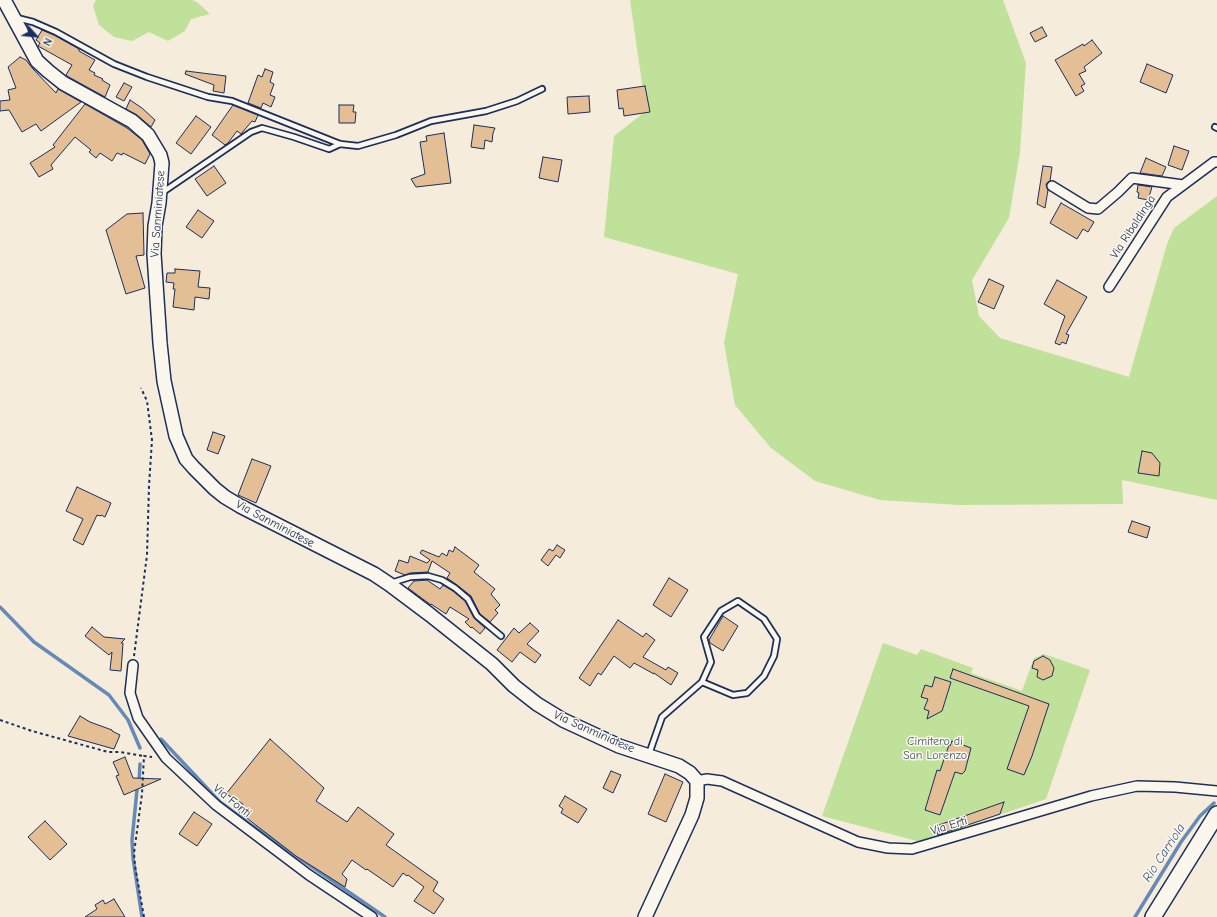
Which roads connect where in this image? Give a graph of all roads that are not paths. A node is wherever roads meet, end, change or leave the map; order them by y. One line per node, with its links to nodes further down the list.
1 (4, 0): 2 (main road, Via Sanminiatese)
2 (14, 17): 4 (lane); 8 (main road, Via Sanminiatese)
3 (542, 90): 4 (lane)
4 (340, 144): 8 (lane)
5 (1217, 162): 6 (street, Via Ribaldinga)
6 (1183, 185): 7 (street, Via Ribaldinga); 9 (street, Via Ribaldinga)
7 (1052, 186)
8 (160, 194): 10 (main road, Via Sanminiatese)
9 (1110, 286)
10 (389, 584): 11 (lane); 14 (main road, Via Sanminiatese)
11 (501, 636)
12 (133, 665): 18 (street, Via Fonti)
13 (702, 682): 13 (lane); 14 (lane)
14 (648, 756): 15 (main road, Via Sanminiatese)
15 (697, 781): 16 (street, Via Erti); 19 (main road)
16 (1217, 791)
17 (1217, 814): 20 (main road)
18 (372, 917)
19 (645, 917)
20 (1153, 917)

